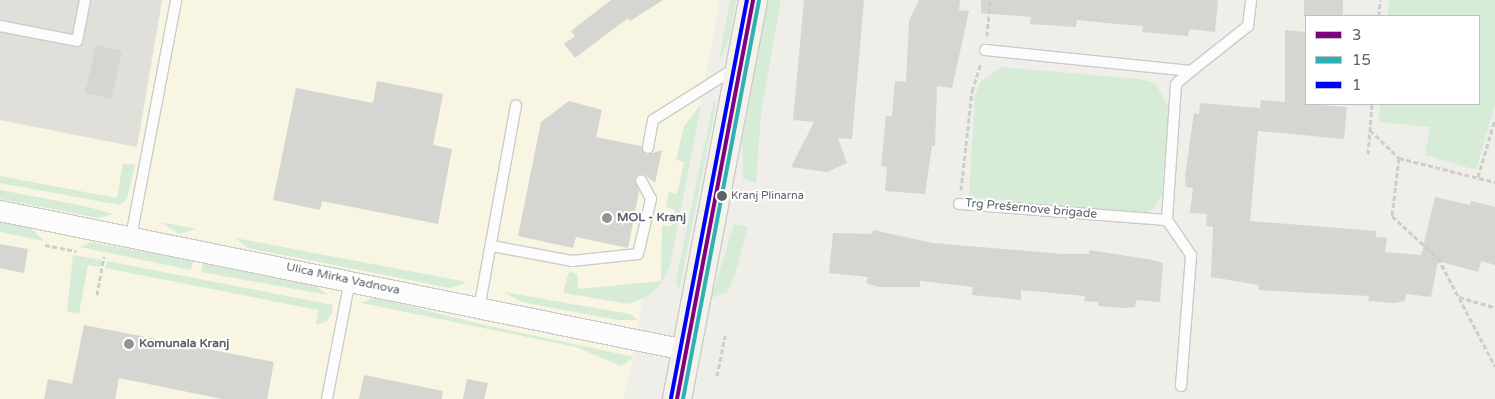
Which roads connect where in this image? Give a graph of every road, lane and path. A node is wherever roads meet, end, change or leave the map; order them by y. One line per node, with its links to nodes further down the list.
1 (85, 0): 8 (lane)
2 (176, 0): 25 (lane)
3 (754, 0): 10 (main road)
4 (990, 0): 9 (path, Trg Prešernove brigade)
5 (1251, 0): 11 (lane)
6 (1380, 0): 7 (path)
7 (1379, 15)
8 (0, 26)
9 (985, 50): 11 (lane); 22 (path, Trg Prešernove brigade)
10 (740, 65): 16 (lane); 36 (main road)
11 (1191, 70): 24 (lane)
12 (516, 105): 27 (lane)
13 (1372, 105): 15 (path)
14 (1495, 119): 19 (path)
15 (1370, 130): 17 (path); 18 (path)
16 (648, 148)
17 (1368, 154)
18 (1399, 158): 19 (path); 32 (path)
19 (1478, 177): 21 (path)
20 (641, 180): 27 (lane)
21 (1495, 182)
22 (959, 204): 24 (lane, Trg Prešernove brigade)
23 (0, 211): 25 (street, Ulica Mirka Vadnova)
24 (1168, 220): 39 (lane)
25 (132, 237): 30 (street, Ulica Mirka Vadnova)
26 (45, 245): 28 (path)
27 (492, 246): 34 (lane)
28 (76, 251)
29 (104, 256): 31 (path)
30 (350, 279): 34 (street, Ulica Mirka Vadnova); 40 (lane)
31 (97, 295)
32 (1458, 297): 33 (path); 37 (path)
33 (1495, 308)
34 (479, 309): 36 (street, Ulica Mirka Vadnova)
35 (725, 336): 38 (path)
36 (685, 350): 41 (main road)
37 (1495, 366)
38 (717, 376)
39 (1181, 386)
40 (327, 399)
41 (676, 399)

